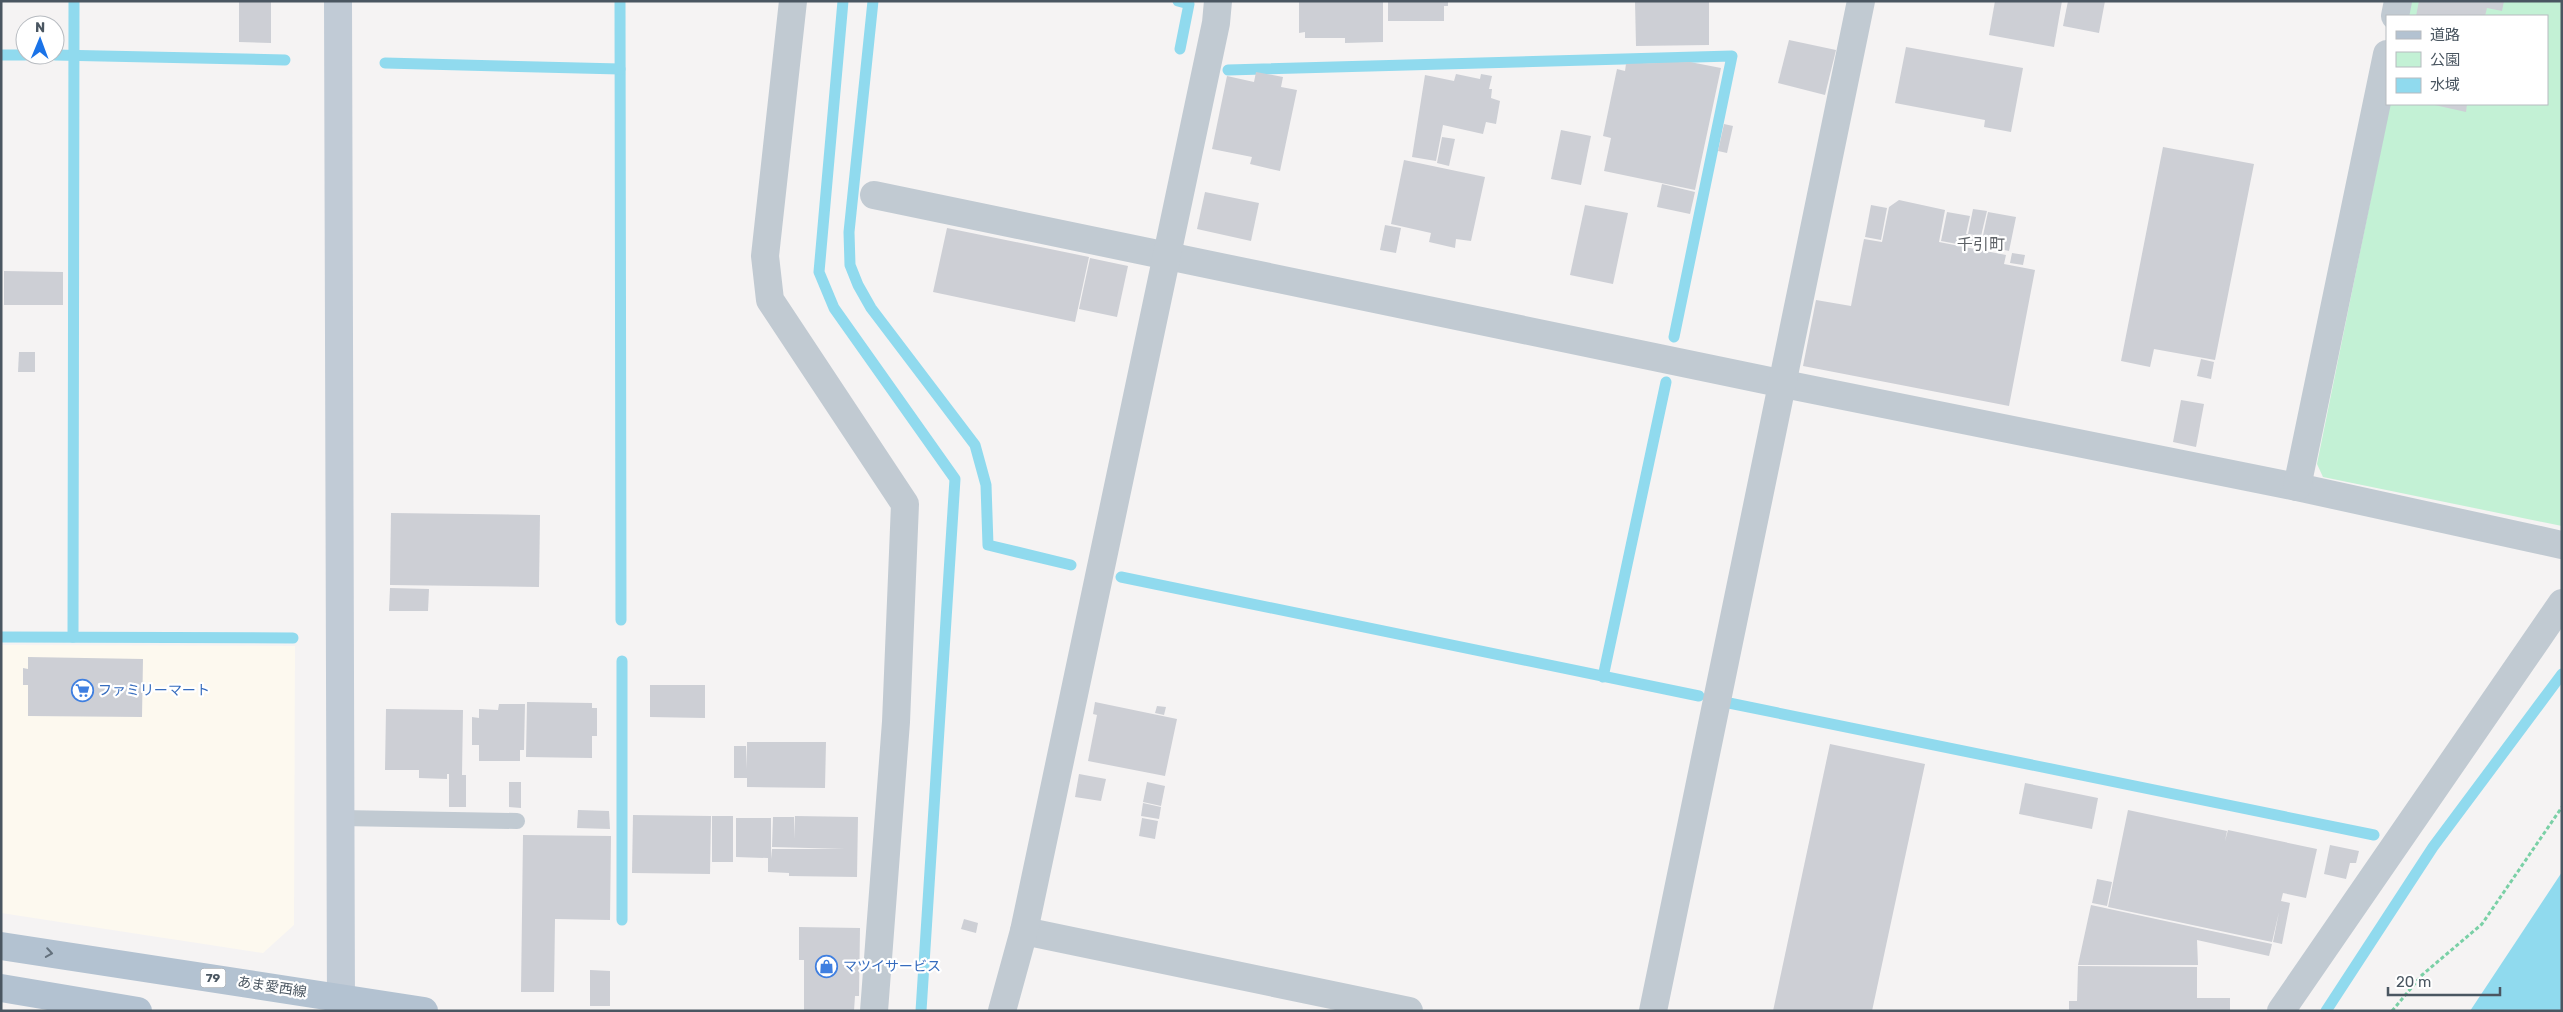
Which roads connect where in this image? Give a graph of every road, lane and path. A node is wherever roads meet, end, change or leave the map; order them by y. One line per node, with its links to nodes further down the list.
1 (338, 1): 15 (street)
2 (793, 1): 23 (street)
3 (1218, 1): 9 (street)
4 (1861, 1): 10 (street)
5 (2398, 1): 6 (street)
6 (2395, 15)
7 (2386, 59): 11 (street)
8 (874, 195): 9 (street)
9 (1166, 256): 10 (street); 17 (street)
10 (1784, 384): 11 (street); 26 (street)
11 (2297, 487): 12 (street)
12 (2562, 545)
13 (2562, 603): 27 (street)
14 (2562, 807): 28 (path)
15 (341, 818): 16 (lane); 20 (street)
16 (517, 821)
17 (1024, 931): 24 (street); 25 (street)
18 (1, 946): 20 (main road, あま愛西線 / 79, one-way to 20)
19 (1, 988): 21 (main road)
20 (341, 1004): 22 (main road, あま愛西線 / 79)
21 (138, 1011)
22 (424, 1011)
23 (874, 1011)
24 (1002, 1011)
25 (1409, 1011)
26 (1653, 1011)
27 (2282, 1011)
28 (2392, 1011)

